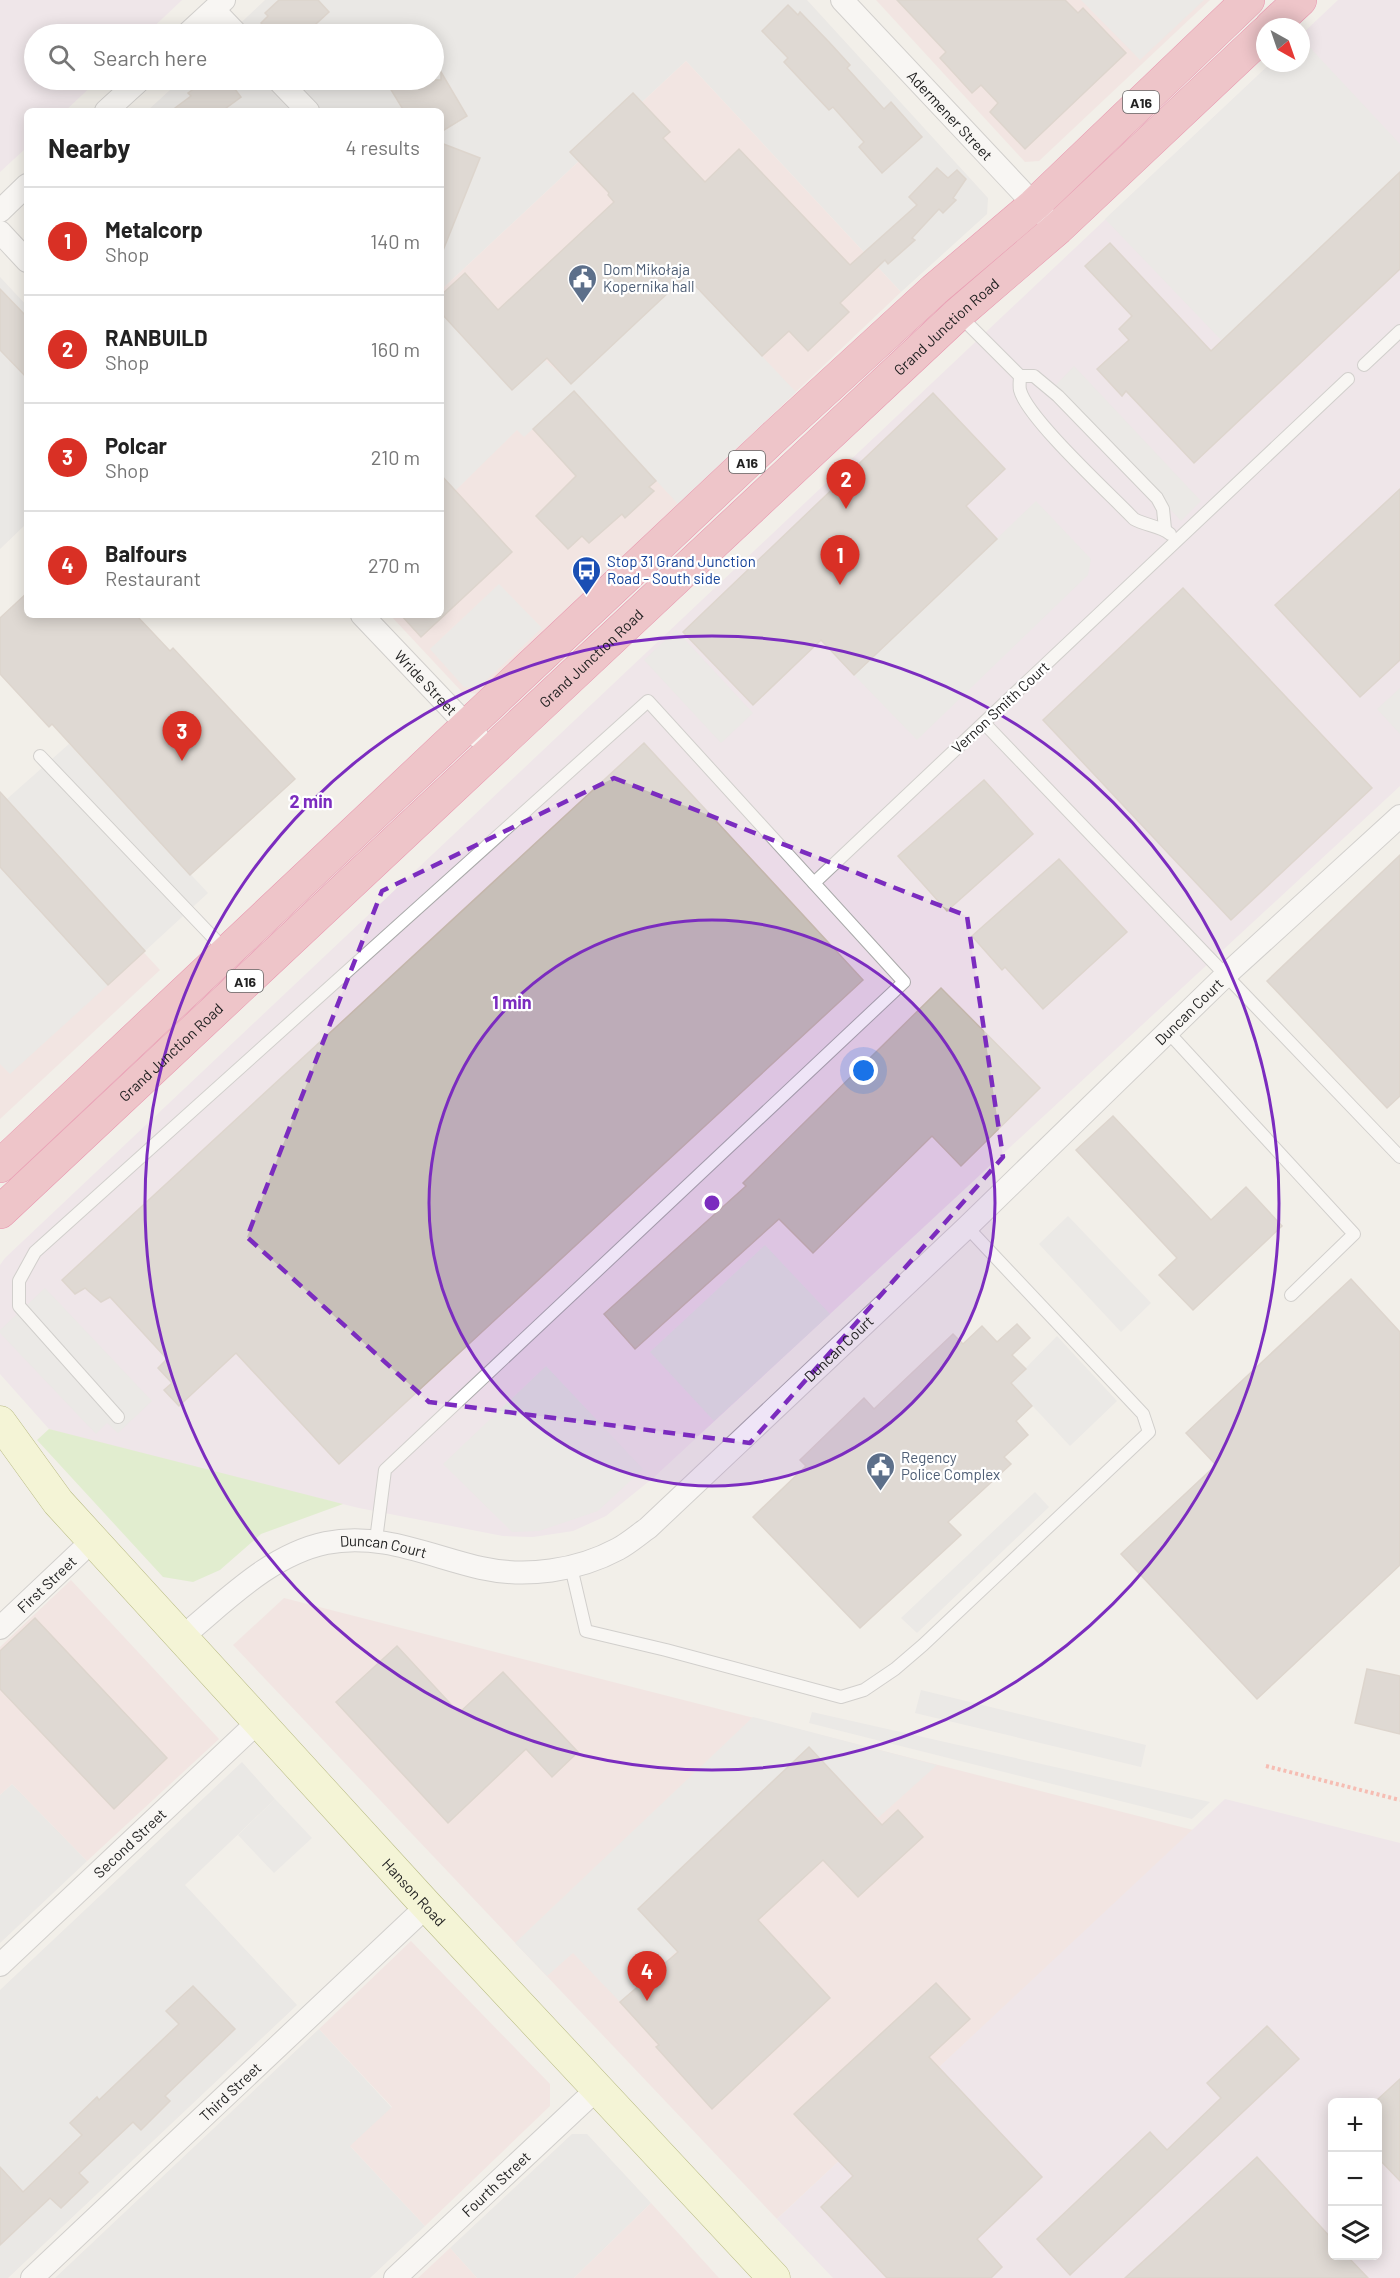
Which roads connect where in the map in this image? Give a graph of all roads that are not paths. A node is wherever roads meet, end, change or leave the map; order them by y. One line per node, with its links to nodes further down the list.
1 (842, 0): 14 (street, Adermener Street)
2 (1248, 0): 14 (highway, Grand Junction Road / A16)
3 (1300, 0): 5 (highway)
4 (219, 5): 6 (street); 7 (street)
5 (1281, 18)
6 (199, 24)
7 (231, 24)
8 (1256, 41): 16 (highway, Grand Junction Road / A16)
9 (129, 90): 11 (street)
10 (288, 90): 12 (street)
11 (109, 108)
12 (305, 108)
13 (24, 188): 15 (street)
14 (1034, 205): 16 (street, Adermener Street); 19 (highway, Grand Junction Road / A16)
15 (0, 211)
16 (1058, 228): 19 (highway, Grand Junction Road / A16)
17 (0, 232): 18 (street)
18 (24, 258)
19 (946, 302): 22 (lane); 28 (highway, Grand Junction Road / A16); 29 (highway, Grand Junction Road / A16)
20 (1400, 331): 21 (lane)
21 (1364, 365)
22 (1020, 376): 24 (lane); 24 (lane)
23 (1348, 379): 25 (lane, Vernon Smith Court)
24 (1165, 530): 25 (lane)
25 (1176, 540): 27 (lane, Vernon Smith Court)
26 (365, 618): 28 (street, Wride Street)
27 (984, 723): 32 (lane, Vernon Smith Court); 34 (lane)
28 (467, 726): 29 (street, Wride Street); 33 (highway, Grand Junction Road / A16)
29 (491, 750): 33 (highway, Grand Junction Road / A16)
30 (40, 756): 33 (lane)
31 (1400, 816): 34 (street, Duncan Court)
32 (814, 883): 41 (lane); 46 (lane)
33 (238, 965): 37 (highway, Grand Junction Road / A16); 38 (highway, Grand Junction Road / A16)
34 (1227, 974): 35 (street, Duncan Court); 36 (lane)
35 (1168, 1032): 39 (street, Duncan Court); 40 (lane)
36 (1400, 1157)
37 (0, 1166)
38 (0, 1212)
39 (967, 1227): 47 (street, Duncan Court); 47 (lane)
40 (1291, 1295)
41 (118, 1417)
42 (0, 1422): 44 (main road, Hanson Road)
43 (0, 1456): 44 (main road, Hanson Road)
44 (58, 1502): 45 (main road, Hanson Road)
45 (93, 1540): 48 (street, First Street); 49 (main road, Hanson Road)
46 (376, 1540): 47 (street, Duncan Court); 49 (street, Duncan Court)
47 (571, 1567)
48 (0, 1628)
49 (182, 1637): 50 (main road, Hanson Road)
50 (259, 1721): 51 (main road, Hanson Road); 52 (street, Second Street)
51 (427, 1906): 53 (main road, Hanson Road); 55 (street, Third Street)
52 (0, 1965)
53 (597, 2089): 54 (main road, Hanson Road); 56 (street, Fourth Street)
54 (764, 2274)
55 (32, 2278)
56 (395, 2278)

